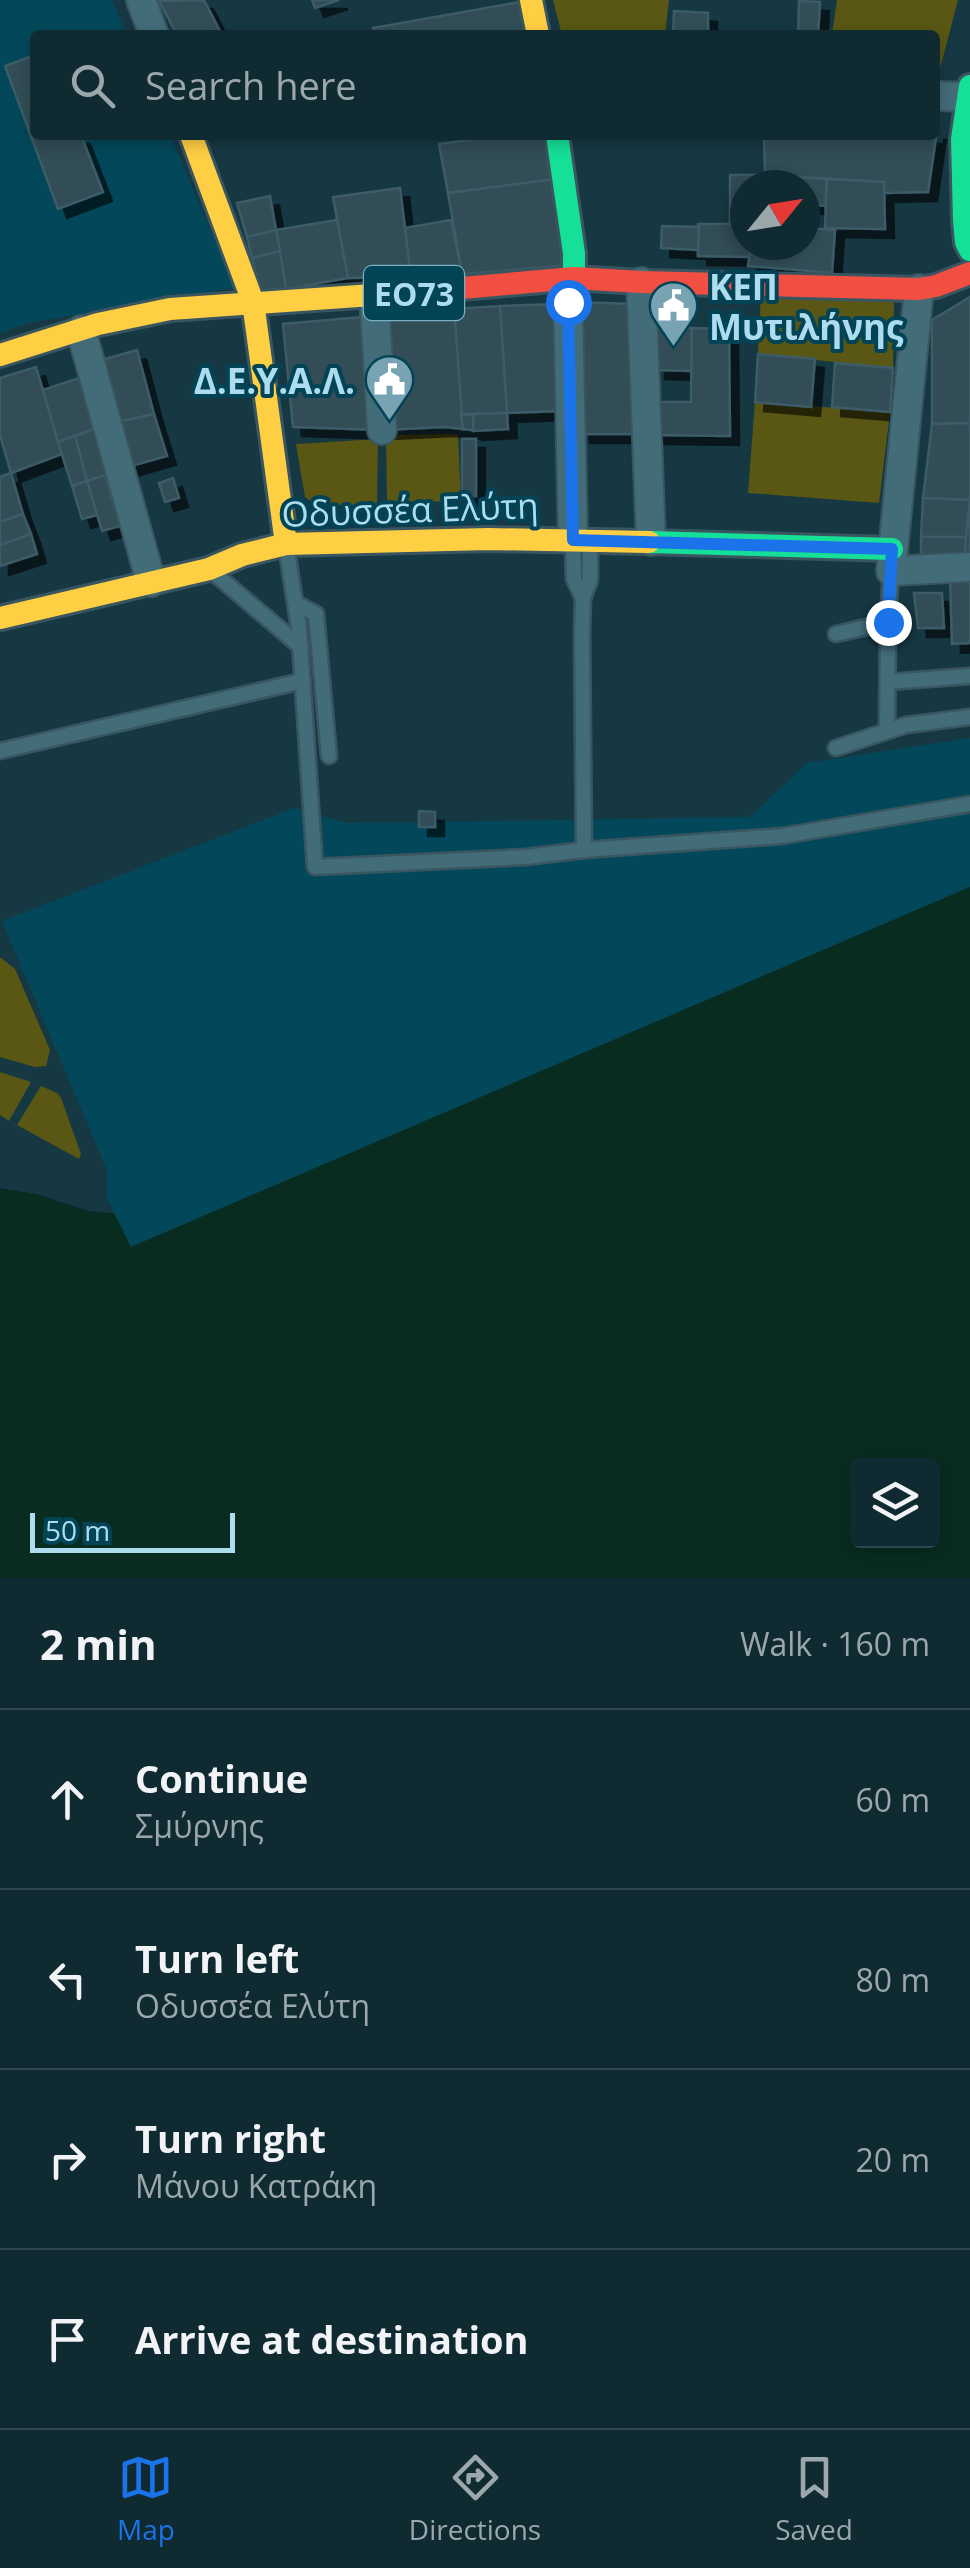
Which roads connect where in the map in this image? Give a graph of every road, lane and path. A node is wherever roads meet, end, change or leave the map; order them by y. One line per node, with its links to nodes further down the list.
1 (141, 0): 3 (street)
2 (531, 0): 4 (main road)
3 (152, 30)
4 (537, 30)
5 (969, 92): 6 (street); 7 (main road)
6 (940, 95)
7 (962, 139): 10 (main road); 11 (main road)
8 (193, 140): 17 (main road)
9 (558, 140): 13 (main road)
10 (970, 164)
11 (970, 250)
12 (970, 273): 15 (main road, ΕΟ73)
13 (574, 278): 14 (main road, ΕΟ73); 16 (main road, ΕΟ73); 21 (street)
14 (641, 282): 15 (main road, ΕΟ73); 22 (street)
15 (919, 289): 24 (street)
16 (374, 296): 17 (main road, ΕΟ73); 20 (street)
17 (253, 302): 18 (main road, ΕΟ73); 23 (main road)
18 (81, 330): 19 (main road, ΕΟ73); 27 (street)
19 (0, 355)
20 (382, 430)
21 (582, 540): 22 (main road, Οδυσσέα Ελύτη); 23 (main road, Οδυσσέα Ελύτη); 42 (lane)
22 (650, 541): 24 (main road, Οδυσσέα Ελύτη)
23 (286, 544): 26 (main road, Οδυσσέα Ελύτη); 28 (lane)
24 (892, 560): 25 (street); 30 (lane)
25 (970, 567)
26 (208, 569): 27 (main road, Οδυσσέα Ελύτη); 32 (lane)
27 (151, 582): 29 (main road, Οδυσσέα Ελύτη)
28 (297, 604): 32 (lane); 38 (lane)
29 (0, 618)
30 (888, 622): 31 (lane); 35 (lane)
31 (836, 634)
32 (301, 647): 34 (lane)
33 (970, 676): 35 (lane)
34 (302, 681): 38 (lane); 40 (lane)
35 (888, 682): 37 (lane)
36 (970, 717): 37 (lane)
37 (886, 730): 39 (lane)
38 (305, 737): 42 (lane)
39 (836, 748)
40 (0, 751)
41 (970, 804): 42 (lane)
42 (584, 850)

